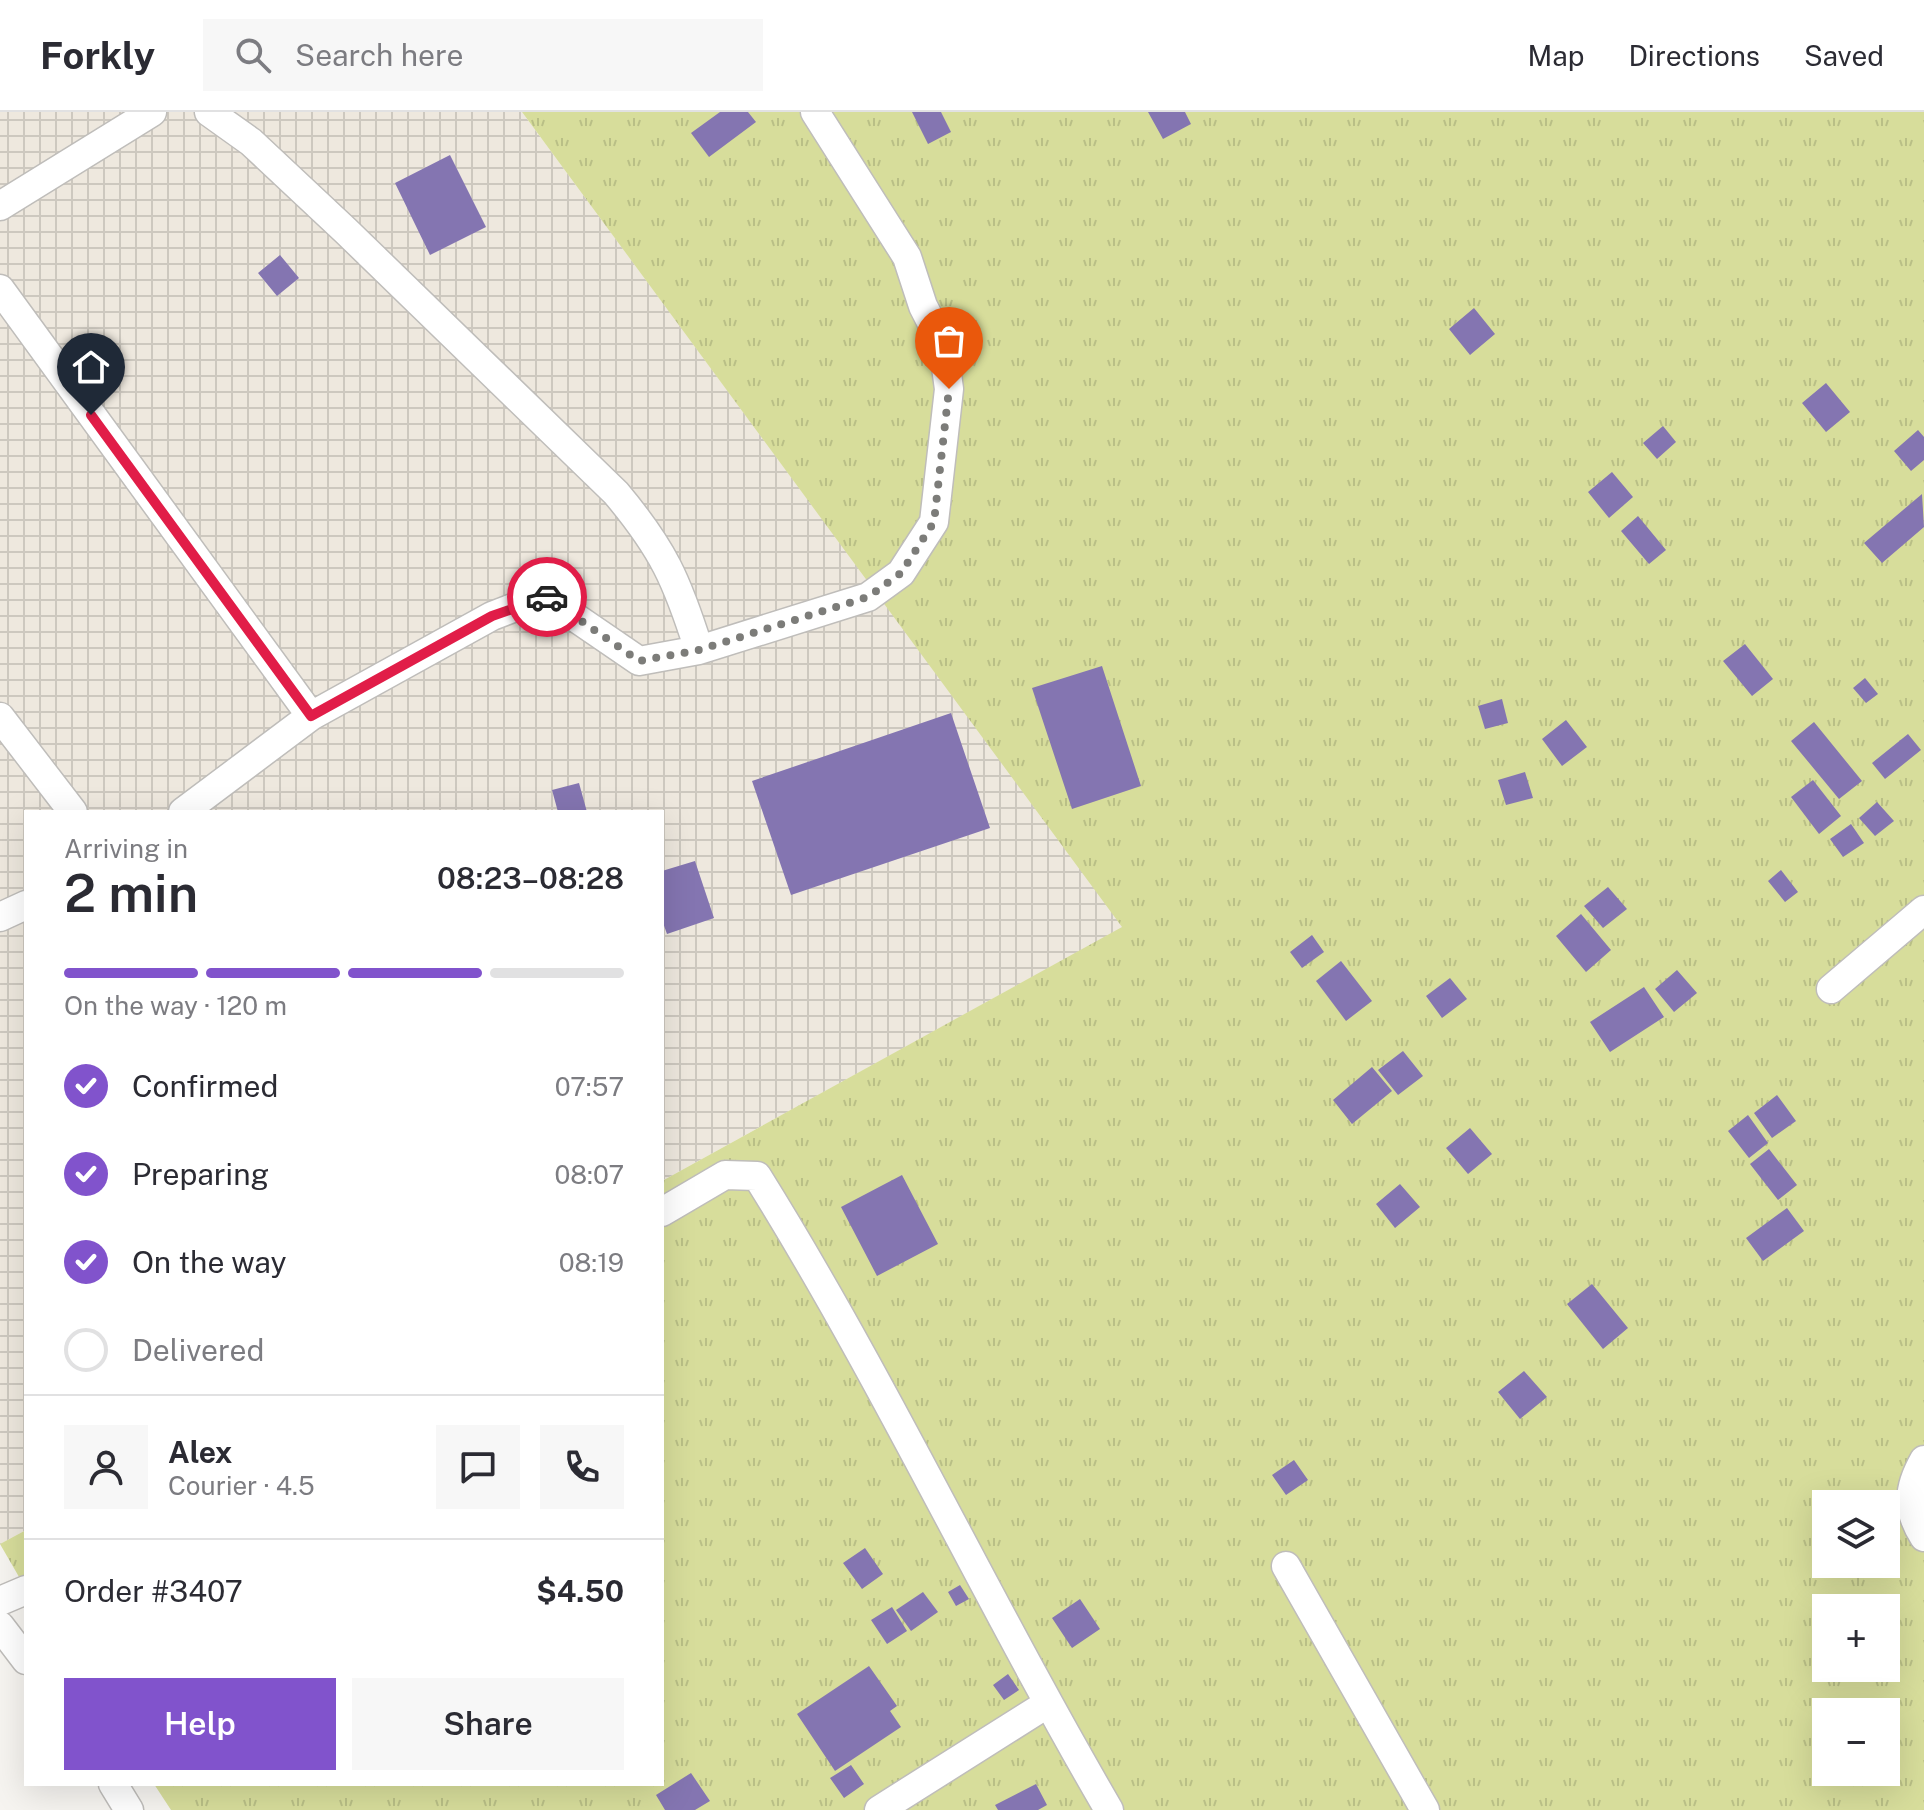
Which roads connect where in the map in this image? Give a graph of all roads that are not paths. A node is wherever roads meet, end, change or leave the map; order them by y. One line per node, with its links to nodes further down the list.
1 (152, 112): 4 (street)
2 (209, 112): 6 (street)
3 (815, 112): 6 (street)
4 (0, 206)
5 (0, 289): 7 (street)
6 (699, 650): 7 (street)
7 (311, 716): 10 (street)
8 (0, 717): 9 (street)
9 (71, 810)
10 (186, 810)
11 (24, 906): 13 (street)
12 (1924, 910): 14 (street)
13 (0, 917)
14 (1831, 989)
15 (664, 1211): 23 (street)
16 (1924, 1460): 17 (street)
17 (1924, 1537)
18 (1286, 1566): 28 (street)
19 (24, 1591): 20 (street)
20 (0, 1601)
21 (0, 1626): 22 (street)
22 (24, 1657)
23 (1047, 1704): 26 (street); 27 (street)
24 (114, 1786): 25 (street)
25 (129, 1810)
26 (879, 1810)
27 (1109, 1810)
28 (1425, 1810)

